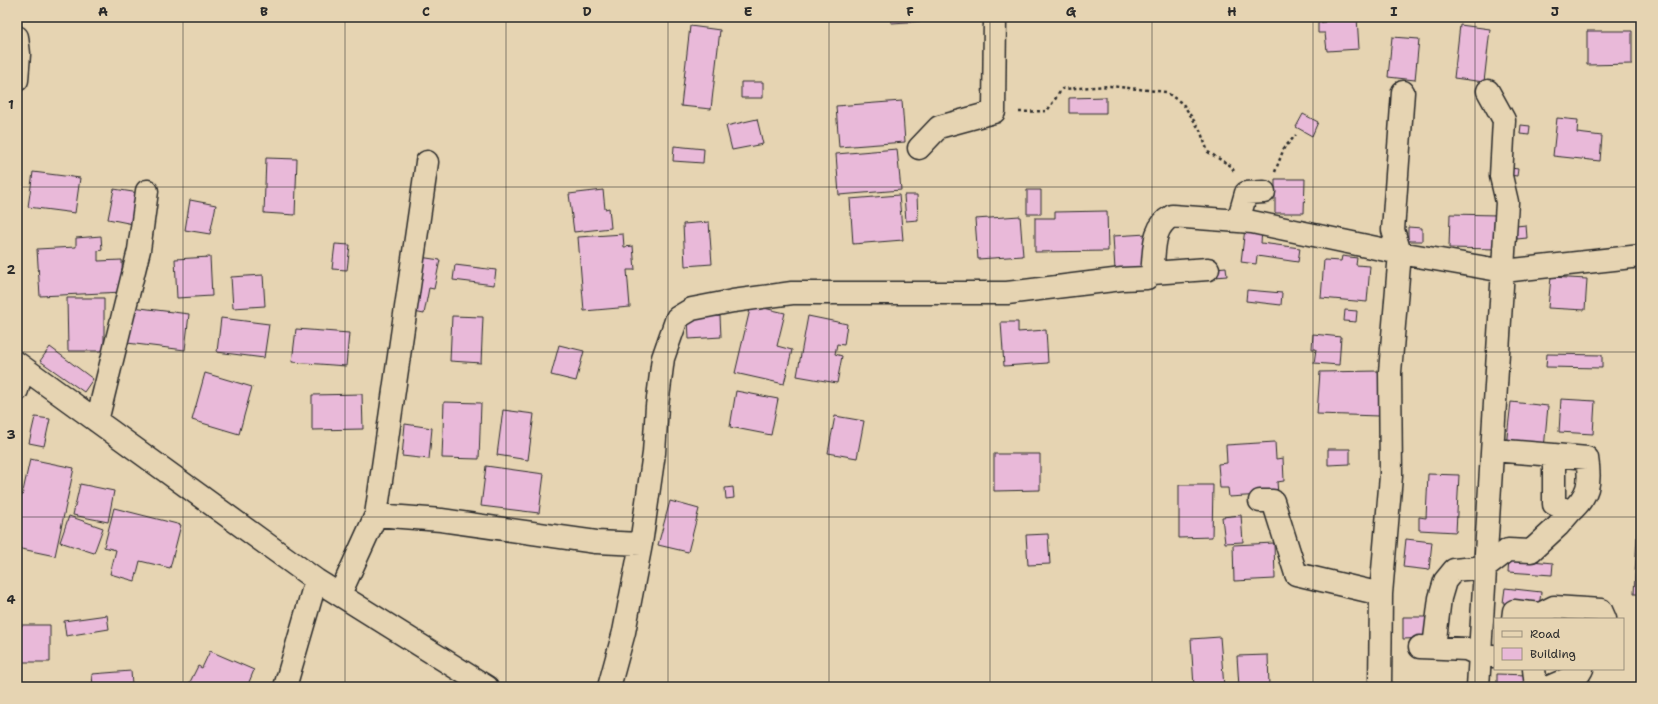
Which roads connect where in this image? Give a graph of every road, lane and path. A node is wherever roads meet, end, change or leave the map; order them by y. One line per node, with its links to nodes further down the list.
1 (996, 17): 6 (street)
2 (17, 37): 3 (street)
3 (17, 80)
4 (1488, 91): 16 (street)
5 (1403, 92): 13 (street)
6 (994, 112): 8 (street); 11 (path)
7 (1296, 135): 11 (path)
8 (919, 148)
9 (427, 162): 25 (street)
10 (147, 191): 20 (street)
11 (1255, 193): 12 (street)
12 (1238, 221): 13 (street); 17 (street)
13 (1400, 253): 16 (street); 30 (street)
14 (1641, 255): 16 (street)
15 (1208, 269): 17 (street)
16 (1504, 271): 21 (street)
17 (1152, 274): 26 (street)
18 (20, 365): 19 (street); 20 (street)
19 (17, 390)
20 (97, 421): 28 (street)
21 (1493, 450): 22 (street); 27 (street)
22 (1554, 454): 24 (street); 24 (street)
23 (1260, 501): 30 (street)
24 (1570, 512): 27 (street)
25 (376, 515): 26 (street); 29 (street)
26 (641, 544): 38 (street)
27 (1486, 567): 33 (street); 33 (street)
28 (316, 580): 29 (street); 36 (street)
29 (340, 594): 37 (street)
30 (1381, 594): 39 (street)
31 (1513, 618): 32 (street)
32 (1605, 618)
33 (1487, 656): 40 (street)
34 (1536, 670): 41 (street)
35 (1581, 670): 42 (street)
36 (285, 687)
37 (487, 687)
38 (609, 687)
39 (1380, 687)
40 (1478, 687)
41 (1536, 687)
42 (1549, 687)

